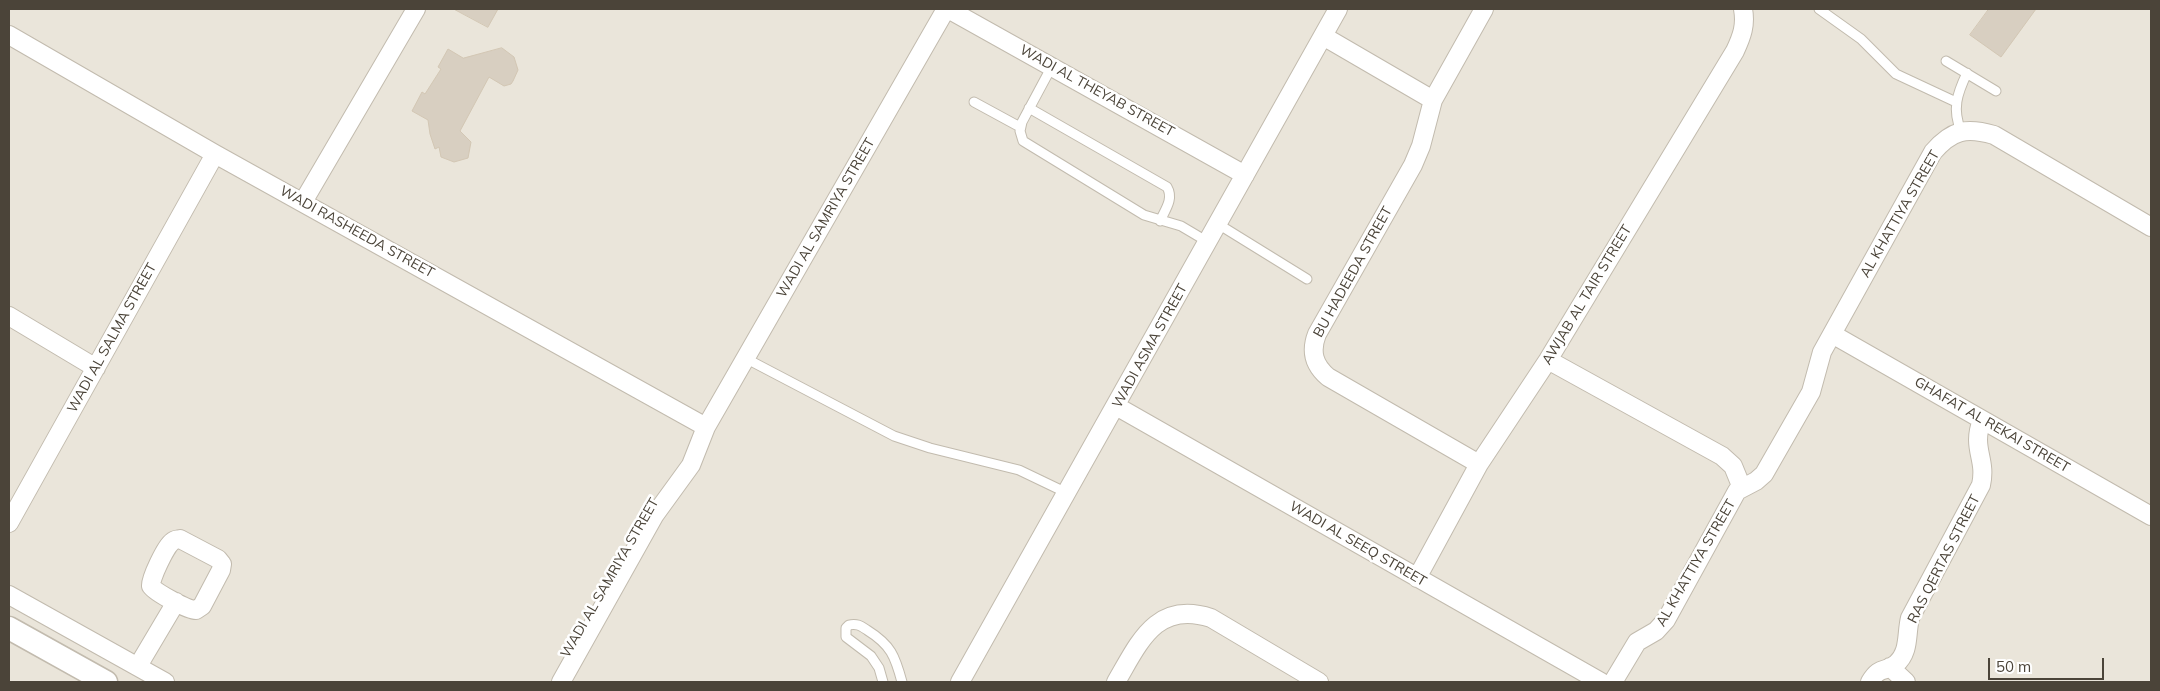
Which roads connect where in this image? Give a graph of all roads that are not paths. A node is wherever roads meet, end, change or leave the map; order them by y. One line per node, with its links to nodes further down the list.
1 (416, 9): 21 (street)
2 (947, 9): 10 (street, WADI AL THEYAB STREET); 29 (street, WADI AL SAMRIYA STREET)
3 (1338, 9): 8 (street, WADI ASMA STREET)
4 (1484, 9): 13 (street, BU HADEEDA STREET)
5 (1743, 9): 30 (street, AWJAB AL TAIR STREET)
6 (1819, 9): 15 (lane)
7 (9, 35): 19 (street, WADI RASHEEDA STREET)
8 (1323, 36): 13 (street); 20 (street, WADI ASMA STREET)
9 (1946, 61): 11 (lane)
10 (1052, 65): 16 (lane); 20 (street, WADI AL THEYAB STREET)
11 (1967, 73): 12 (lane); 15 (lane)
12 (1996, 90)
13 (1433, 100): 35 (street, BU HADEEDA STREET)
14 (974, 102): 17 (lane)
15 (1956, 102): 18 (lane)
16 (1030, 108): 17 (lane); 22 (lane)
17 (1020, 126): 22 (lane)
18 (1961, 131): 24 (street); 28 (street, AL KHATTIYA STREET)
19 (215, 154): 21 (street, WADI RASHEEDA STREET); 31 (street, WADI AL SALMA STREET)
20 (1245, 175): 23 (street, WADI ASMA STREET)
21 (303, 202): 34 (street, WADI RASHEEDA STREET)
22 (1160, 221): 25 (lane)
23 (1218, 224): 25 (street, WADI ASMA STREET); 26 (lane)
24 (2151, 227)
25 (1208, 242): 32 (street, WADI ASMA STREET)
26 (1307, 279)
27 (9, 316): 31 (street)
28 (1832, 334): 33 (street, GHAFAT AL REKAI STREET); 36 (street, AL KHATTIYA STREET)
29 (745, 358): 34 (street, WADI AL SAMRIYA STREET); 37 (lane)
30 (1548, 360): 35 (street, AWJAB AL TAIR STREET); 36 (street, AL KHATTIYA STREET)
31 (96, 368): 39 (street, WADI AL SALMA STREET)
32 (1116, 406): 37 (street, WADI ASMA STREET); 40 (street, WADI AL SEEQ STREET)
33 (1982, 420): 38 (street, GHAFAT AL REKAI STREET); 45 (street, RAS QERTAS STREET)
34 (706, 427): 49 (street, WADI AL SAMRIYA STREET); 50 (street, WADI AL SAMRIYA STREET)
35 (1479, 464): 40 (street, AWJAB AL TAIR STREET)
36 (1742, 488): 56 (street, AL KHATTIYA STREET)
37 (1067, 493): 46 (street, WADI ASMA STREET)
38 (2151, 516)
39 (9, 523)
40 (1417, 578): 55 (street, WADI AL SEEQ STREET)
41 (9, 595): 44 (street)
42 (176, 602): 44 (street)
43 (9, 628): 47 (street)
44 (138, 666): 48 (street)
45 (1890, 666): 57 (street, RAS QERTAS STREET); 58 (street)
46 (965, 681)
47 (106, 682)
48 (165, 682)
49 (550, 682)
50 (561, 682)
51 (883, 682): 52 (lane)
52 (902, 682)
53 (1116, 682): 54 (street)
54 (1319, 682)
55 (1601, 682)
56 (1613, 682)
57 (1870, 682)
58 (1906, 682)

